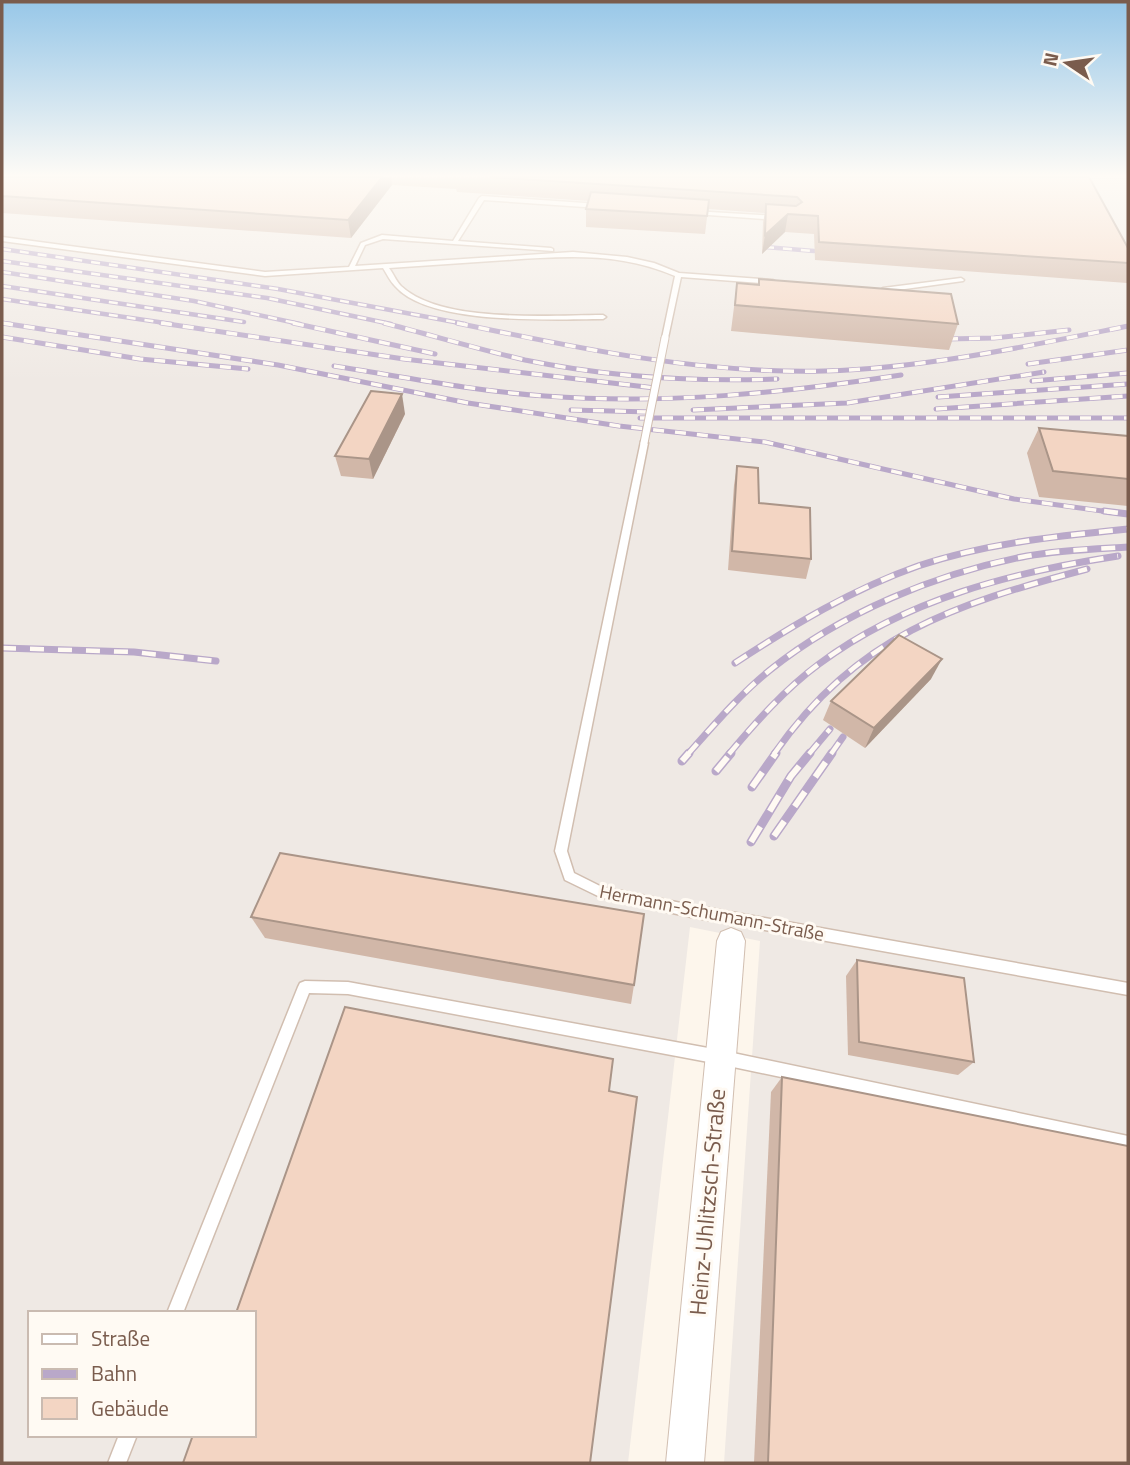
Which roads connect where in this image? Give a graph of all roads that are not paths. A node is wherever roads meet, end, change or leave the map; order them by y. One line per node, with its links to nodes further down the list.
1 (50, 245): 6 (lane)
2 (365, 245): 6 (lane)
3 (488, 245): 4 (lane)
4 (573, 254): 5 (lane); 7 (lane)
5 (385, 266): 6 (lane); 11 (lane)
6 (351, 268)
7 (678, 275): 9 (lane); 13 (lane, Hermann-Schumann-Straße, bridge)
8 (961, 280): 10 (lane)
9 (784, 283)
10 (878, 289)
11 (603, 317)
12 (731, 941): 14 (street, Heinz-Uhlitzsch-Straße)
13 (1128, 989)
14 (719, 1057): 15 (lane); 16 (lane); 19 (street, Heinz-Uhlitzsch-Straße)
15 (1128, 1143)
16 (176, 1311)
17 (127, 1437): 18 (lane)
18 (117, 1463)
19 (685, 1463)

